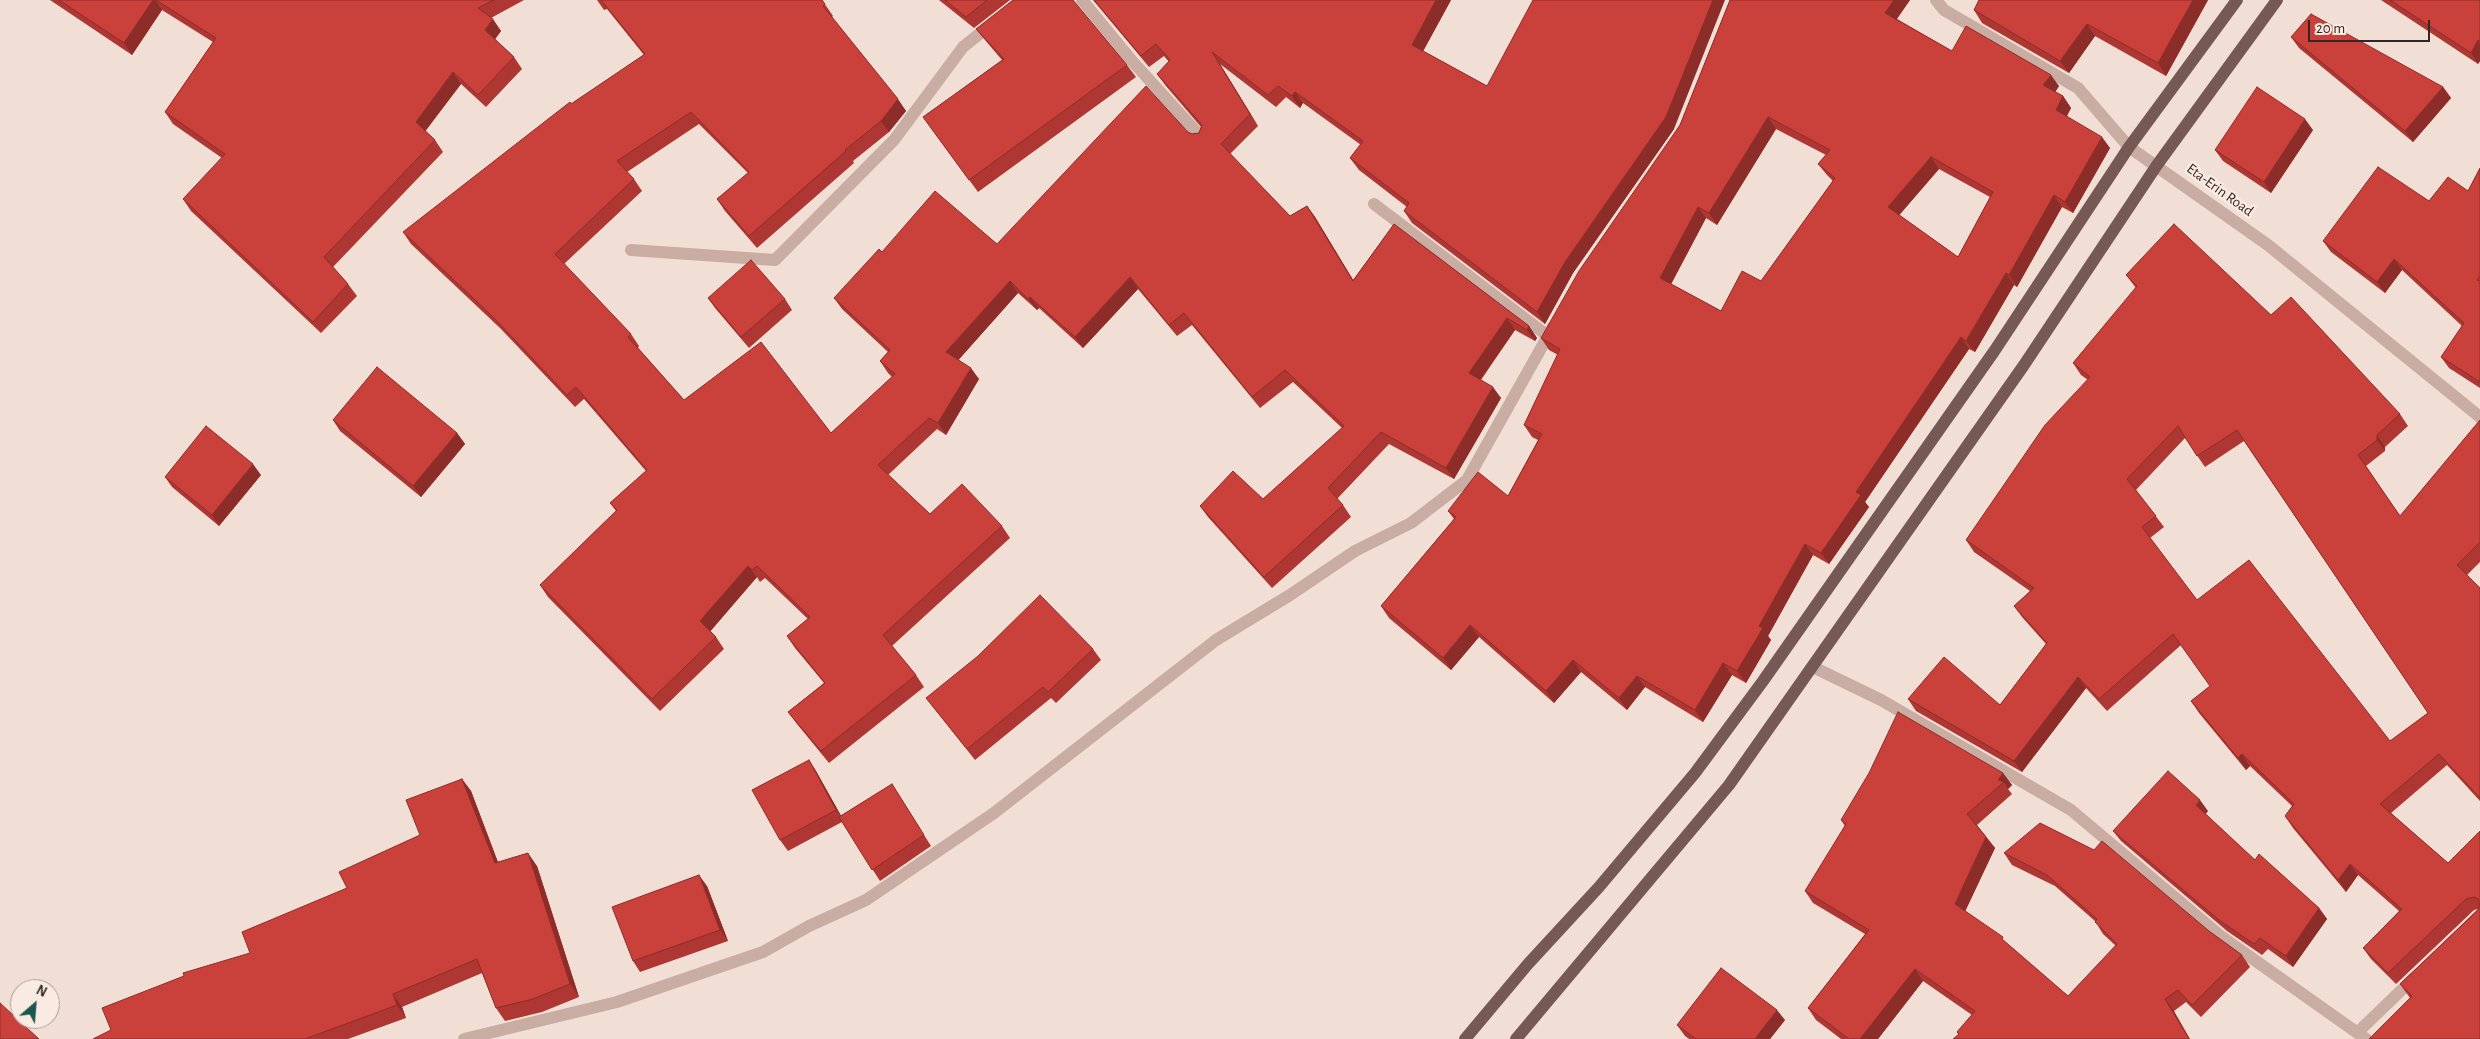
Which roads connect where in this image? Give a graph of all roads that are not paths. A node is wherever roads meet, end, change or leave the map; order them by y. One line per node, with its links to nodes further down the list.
1 (1082, 0): 6 (street)
2 (1936, 0): 7 (street, Eta-Erin Road)
3 (2237, 0): 7 (main road)
4 (2277, 0): 8 (main road)
5 (1000, 18): 10 (street)
6 (1202, 138)
7 (2129, 147): 8 (street, Eta-Erin Road); 18 (main road)
8 (2157, 165): 13 (street, Eta-Erin Road); 14 (main road)
9 (1374, 204): 12 (street)
10 (631, 250)
11 (1557, 319): 12 (street)
12 (1548, 336): 17 (street)
13 (2480, 418)
14 (1813, 667): 16 (street); 19 (main road)
15 (2421, 971): 16 (street)
16 (2362, 1035)
17 (464, 1039)
18 (1465, 1039)
19 (1516, 1039)

